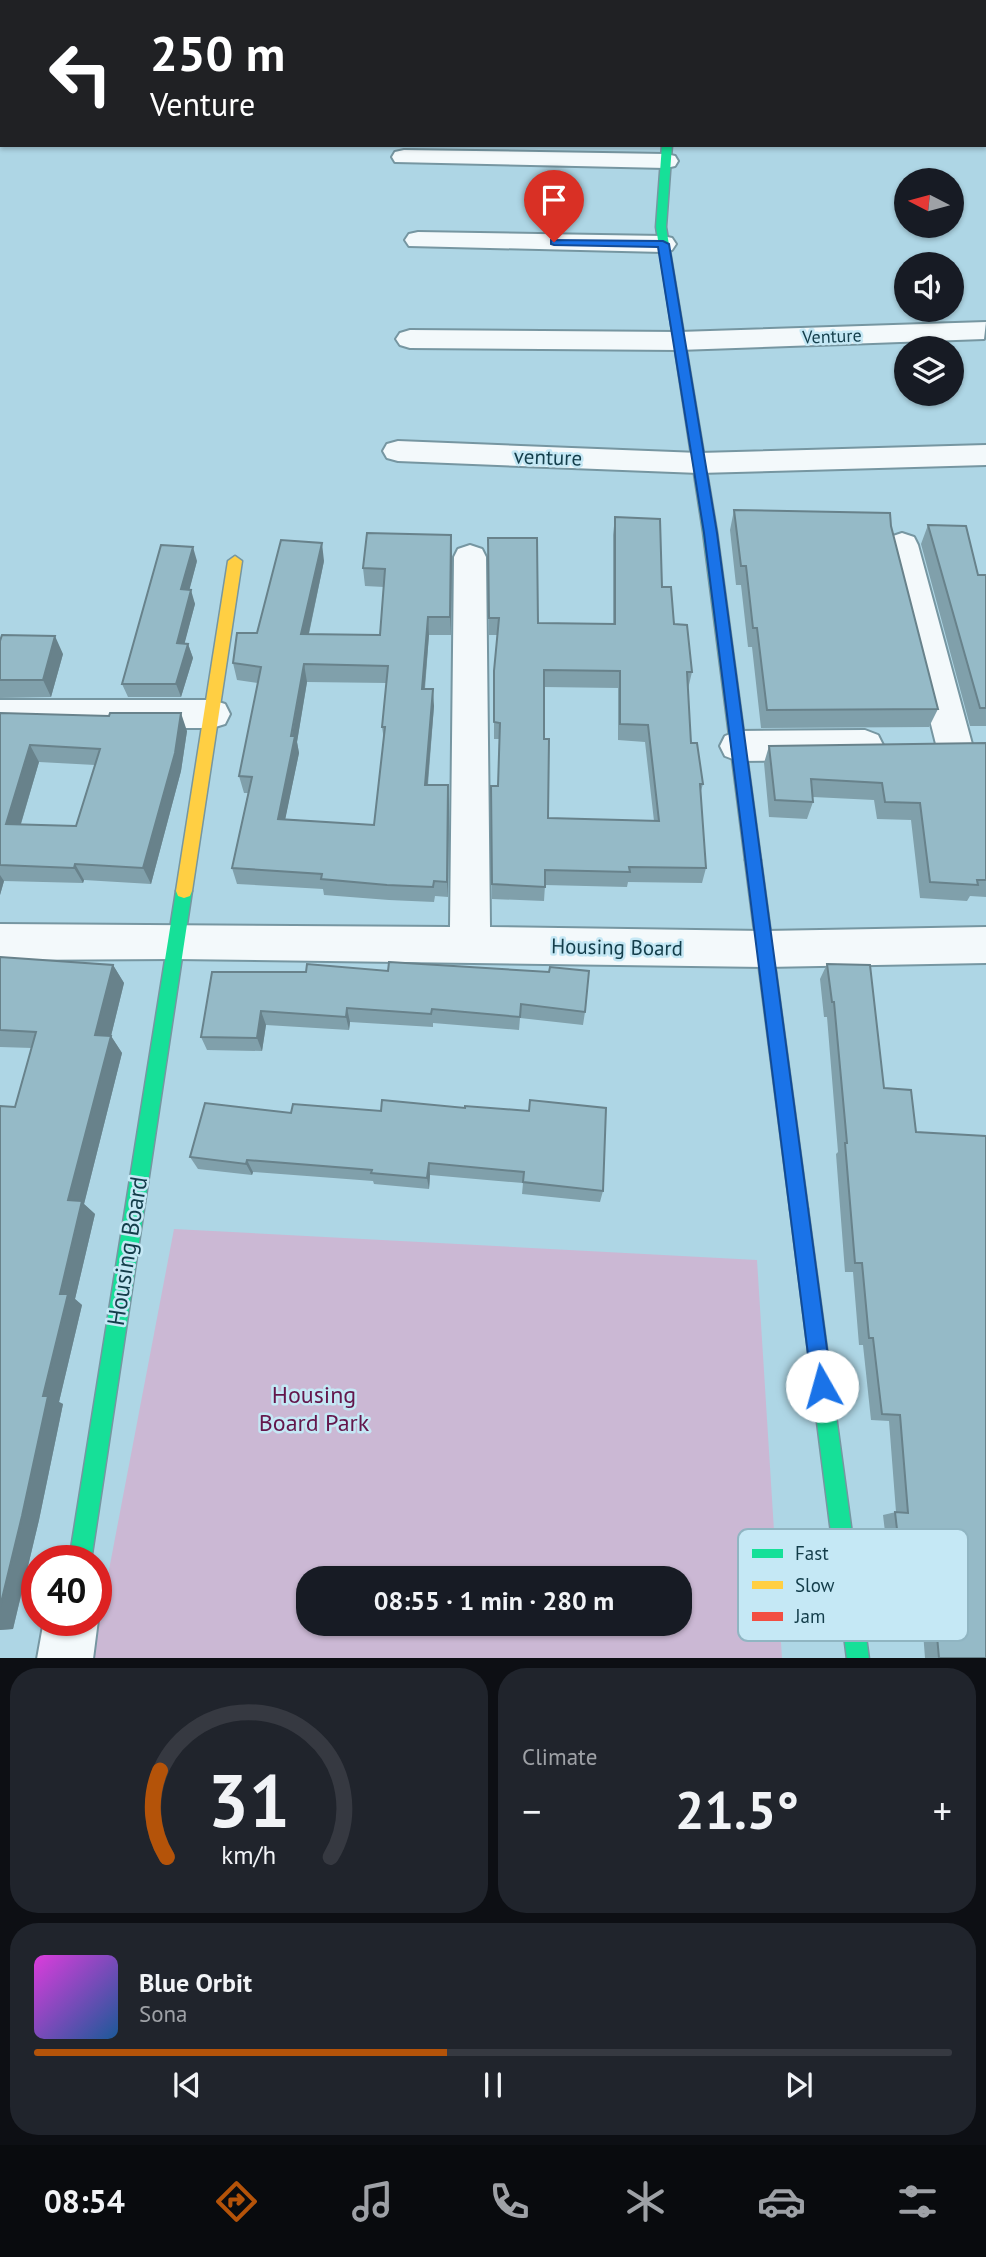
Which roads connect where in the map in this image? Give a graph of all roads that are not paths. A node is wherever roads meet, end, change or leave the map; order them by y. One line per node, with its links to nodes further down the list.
1 (666, 153): 2 (street); 4 (street)
2 (404, 157)
3 (418, 240): 4 (street)
4 (663, 244): 7 (street)
5 (984, 330): 7 (street, Venture)
6 (410, 339): 7 (street)
7 (679, 341): 10 (street)
8 (398, 451): 10 (street, venture)
9 (986, 455): 10 (street)
10 (699, 463): 17 (street)
11 (902, 545): 16 (street)
12 (470, 557): 20 (street)
13 (235, 561): 15 (street, Housing Board)
14 (0, 713): 15 (street)
15 (212, 714): 18 (street, Housing Board)
16 (970, 744): 17 (street)
17 (738, 746): 22 (street)
18 (175, 941): 19 (street, Housing Board); 20 (street, Housing Board); 24 (street, Housing Board)
19 (0, 942)
20 (470, 945): 22 (street, Housing Board)
21 (986, 945): 22 (street, Housing Board)
22 (765, 949): 23 (street)
23 (841, 1529)
24 (82, 1545)
25 (68, 1636): 26 (street)
26 (65, 1658)

